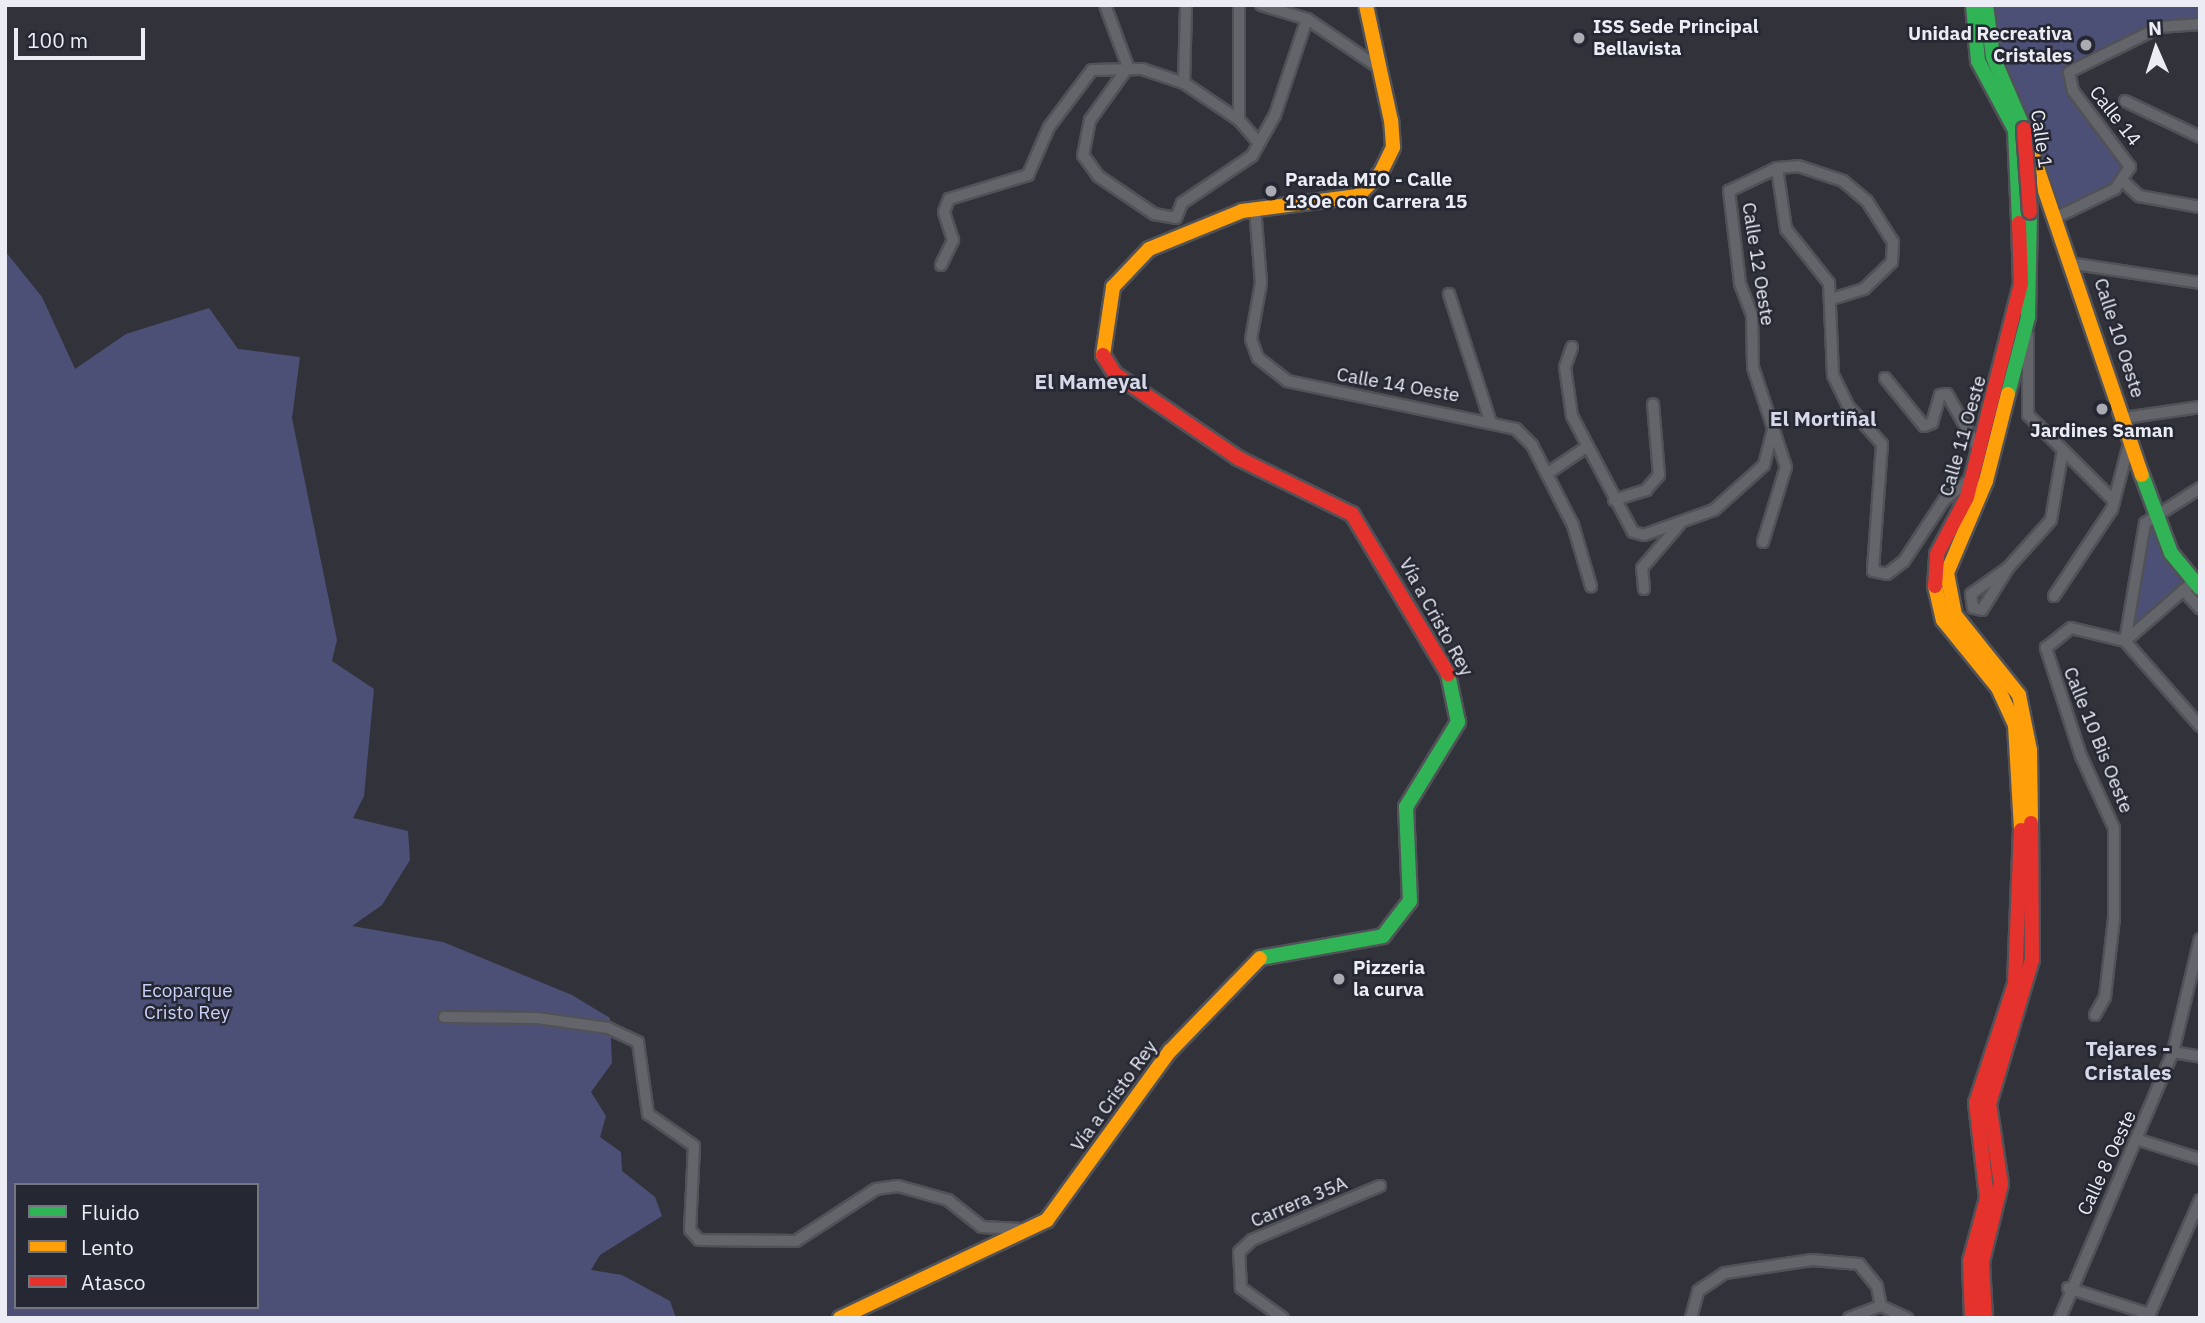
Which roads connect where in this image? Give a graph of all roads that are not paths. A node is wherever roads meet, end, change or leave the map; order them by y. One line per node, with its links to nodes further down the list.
1 (1105, 5): 12 (street)
2 (1186, 5): 14 (street)
3 (1239, 5): 16 (street)
4 (1261, 5): 9 (street)
5 (1366, 5): 13 (main road, Vía a Cristo Rey)
6 (1973, 5): 17 (main road, Calle 11 Oeste)
7 (1981, 5): 21 (main road, Calle 10 Oeste)
8 (1986, 5): 31 (main road, Calle 1, bridge)
9 (1286, 8): 10 (street)
10 (1307, 19): 13 (street); 19 (street)
11 (2200, 24): 22 (street, Calle 14)
12 (1128, 67): 14 (street); 26 (street); 29 (street)
13 (1378, 67): 24 (main road, Vía a Cristo Rey)
14 (1184, 83): 16 (street)
15 (2125, 101): 18 (street)
16 (1239, 120): 19 (street)
17 (2015, 130): 21 (main road, Calle 10 Oeste); 40 (main road, Calle 11 Oeste)
18 (2200, 137)
19 (1257, 141): 26 (street)
20 (1777, 168): 33 (street); 33 (street); 42 (street, Calle 12 Oeste)
21 (2044, 175): 25 (main road, Calle 10 Oeste)
22 (2124, 182): 23 (street); 25 (street)
23 (2200, 207)
24 (1255, 208): 27 (main road, Vía a Cristo Rey); 41 (street, Calle 14 Oeste)
25 (2059, 216): 28 (main road, Calle 10 Oeste)
26 (1175, 218): 27 (street)
27 (1185, 231): 76 (main road, Vía a Cristo Rey)
28 (2075, 264): 30 (street); 39 (main road, Calle 10 Oeste)
29 (941, 265)
30 (2200, 283)
31 (2033, 285): 34 (main road, Calle 11 Oeste)
32 (1450, 295): 41 (street)
33 (1832, 299): 52 (street)
34 (2028, 317): 47 (street); 67 (main road, Calle 11 Oeste)
35 (1573, 347): 45 (street)
36 (1885, 378): 43 (street)
37 (1653, 404): 51 (street)
38 (2200, 407): 39 (street)
39 (2124, 418): 44 (main road, Calle 10 Oeste)
40 (1989, 419): 43 (street); 46 (main road, Calle 11 Oeste)
41 (1490, 420): 48 (street, Calle 14 Oeste)
42 (1774, 425): 56 (street); 57 (street, Calle 12 Oeste)
43 (1966, 430): 46 (street)
44 (2130, 440): 53 (street); 55 (main road, Calle 10 Oeste)
45 (1585, 448): 48 (street); 51 (street)
46 (1979, 450): 49 (main road, Calle 11 Oeste)
47 (2062, 455): 53 (street); 58 (street)
48 (1548, 473): 59 (street, Calle 14 Oeste)
49 (1972, 478): 52 (street); 54 (main road, Calle 11 Oeste)
50 (2200, 488): 55 (street)
51 (1614, 500): 56 (street)
52 (1944, 500): 54 (street)
53 (2114, 501): 62 (street)
54 (1959, 514): 67 (main road, Calle 11 Oeste)
55 (2154, 514): 60 (main road, Calle 10 Oeste); 64 (street)
56 (1679, 525): 61 (street)
57 (1763, 542)
58 (2008, 568)
59 (1591, 586)
60 (2192, 587): 63 (street); 64 (street)
61 (1644, 589)
62 (2054, 596)
63 (2200, 607)
64 (2125, 640): 65 (street); 68 (street, Calle 10 Bis Oeste)
65 (2200, 726)
66 (2200, 939): 70 (street, Calle 8 Oeste)
67 (2021, 985): 85 (main road); 86 (main road)
68 (2095, 1015)
69 (444, 1017): 76 (street)
70 (2173, 1052): 71 (street); 72 (street, Calle 8 Oeste)
71 (2200, 1058)
72 (2139, 1140): 73 (street); 77 (street, Calle 8 Oeste)
73 (2200, 1159)
74 (1380, 1186): 81 (street, Carrera 35A)
75 (2200, 1200): 79 (street)
76 (1044, 1222): 80 (main road, Vía a Cristo Rey)
77 (2068, 1288): 79 (street); 87 (street, Calle 8 Oeste)
78 (1881, 1306): 82 (street); 83 (street); 84 (street)
79 (2149, 1316)
80 (840, 1318)
81 (1283, 1318)
82 (1690, 1318)
83 (1849, 1318)
84 (1907, 1318)
85 (1972, 1318)
86 (1985, 1318)
87 (2060, 1318)

